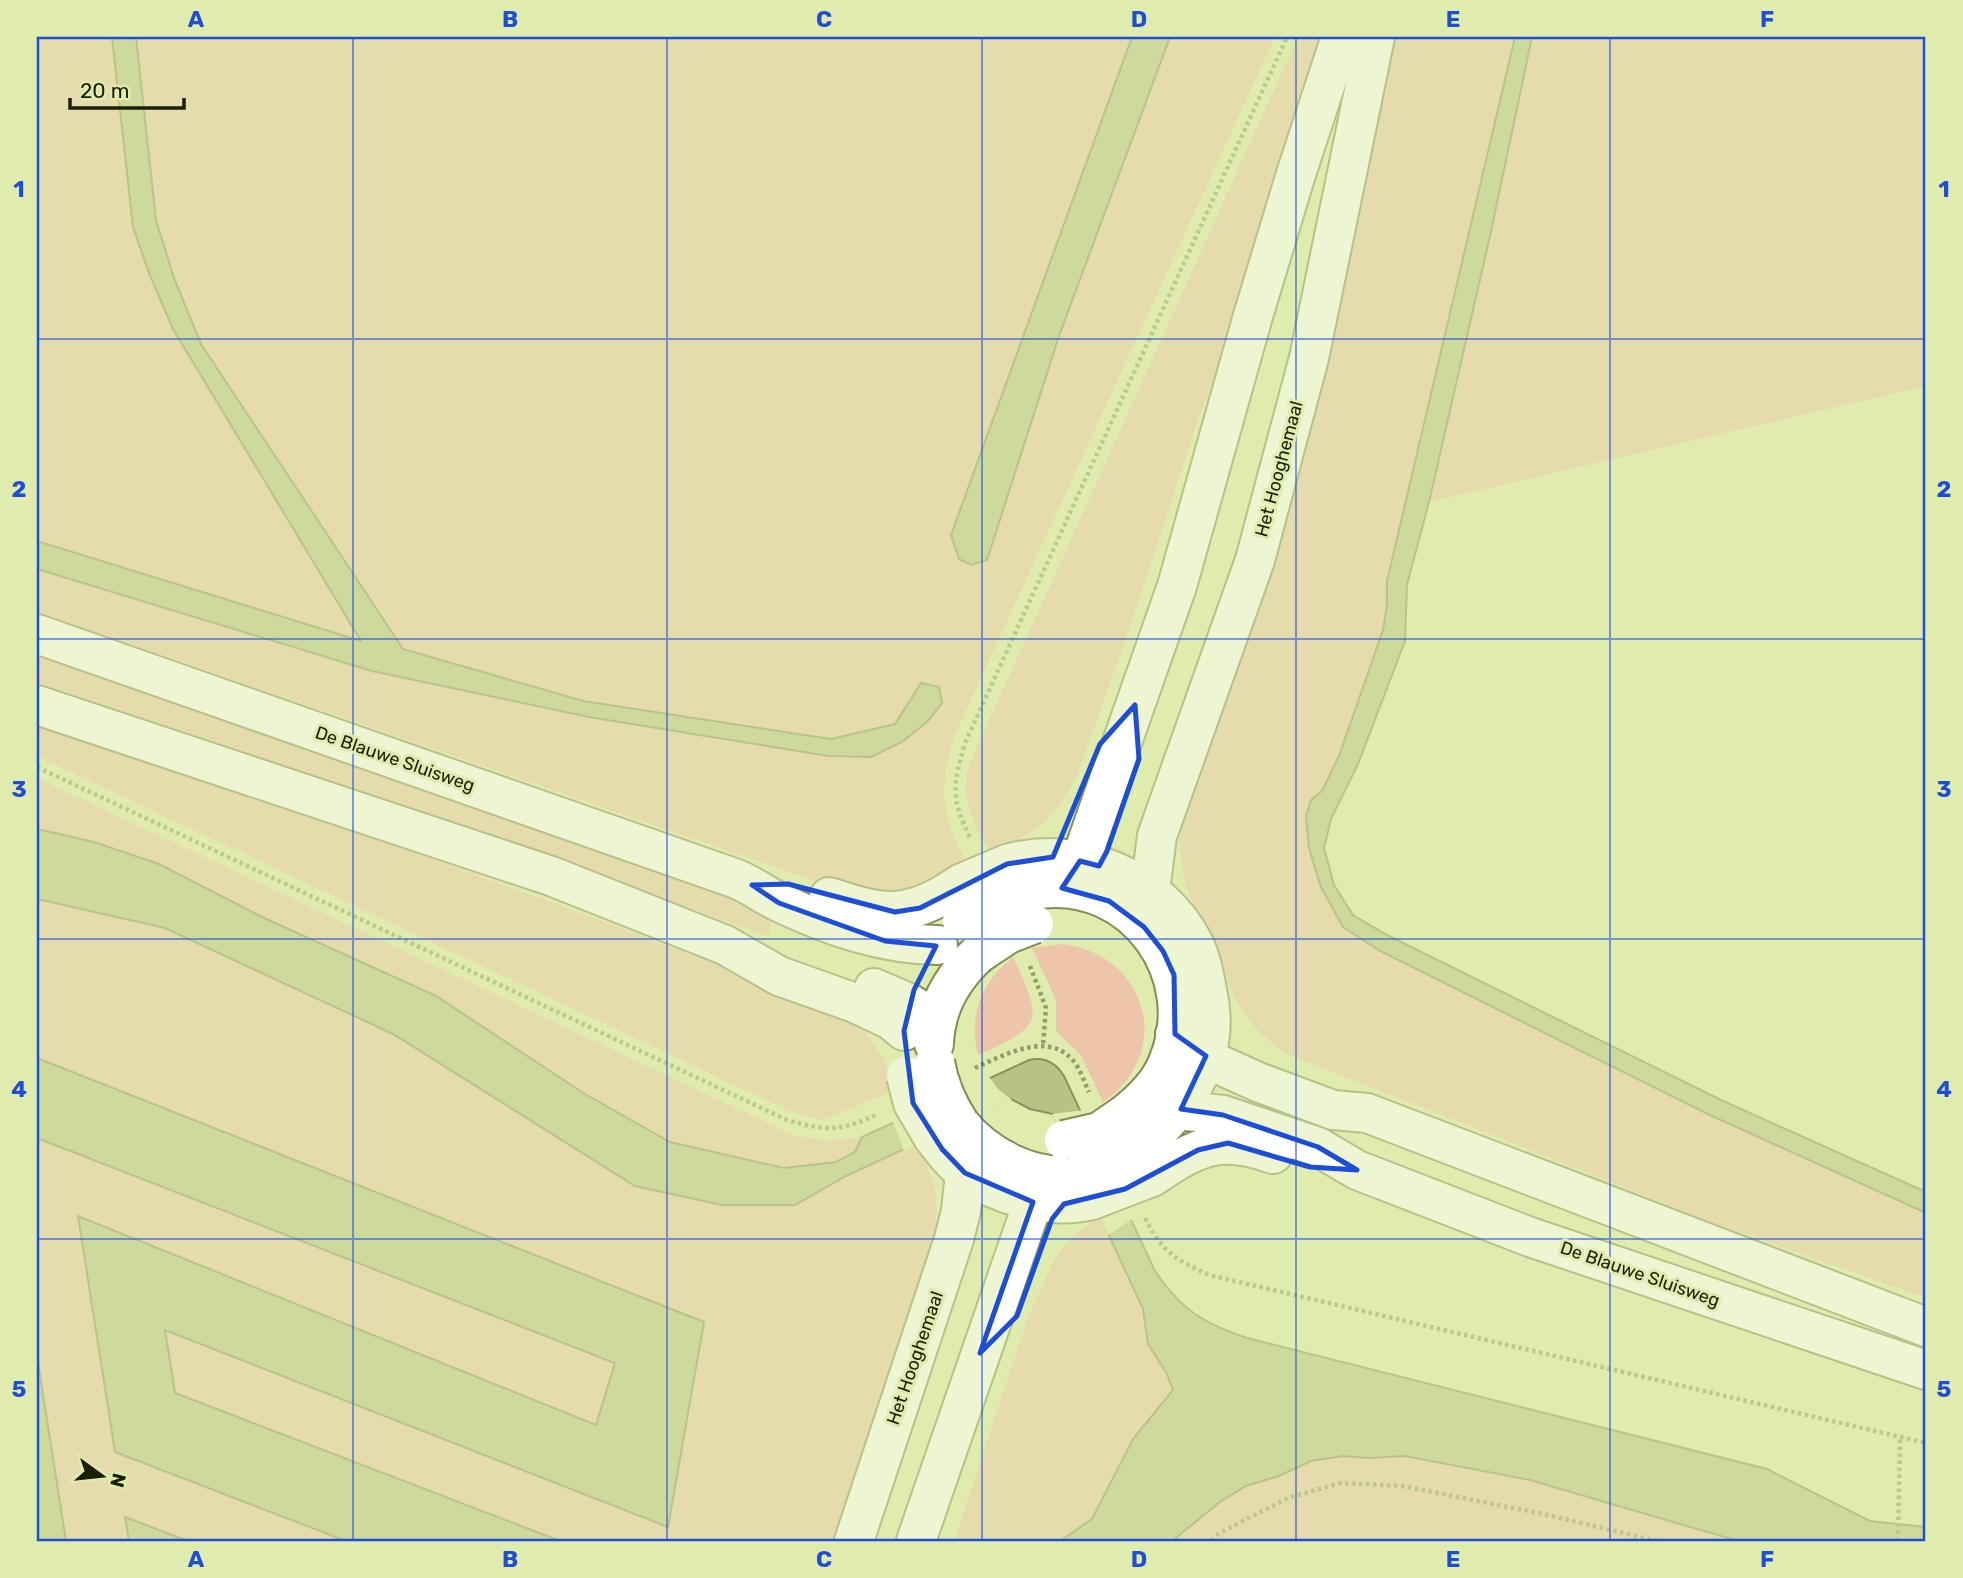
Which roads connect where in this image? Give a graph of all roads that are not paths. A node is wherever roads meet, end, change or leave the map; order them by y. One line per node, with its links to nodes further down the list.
1 (1341, 37): 5 (main road)
2 (1375, 37): 6 (main road, Het Hooghemaal)
3 (37, 634): 7 (main road, De Blauwe Sluisweg)
4 (37, 705): 8 (main road)
5 (1076, 873): 6 (main road); 7 (main road, bridge); 9 (main road)
6 (1150, 891): 9 (main road)
7 (949, 924): 8 (main road)
8 (917, 1019): 11 (main road, bridge)
9 (1197, 1039): 10 (main road); 12 (main road); 16 (main road)
10 (1178, 1110): 12 (main road); 13 (main road, De Blauwe Sluisweg)
11 (947, 1130): 14 (main road); 15 (main road)
12 (1138, 1147): 13 (main road, De Blauwe Sluisweg); 15 (main road, bridge); 15 (main road, bridge)
13 (1357, 1170): 17 (main road, De Blauwe Sluisweg)
14 (965, 1172): 15 (main road); 18 (main road, Het Hooghemaal)
15 (1053, 1182): 19 (main road)
16 (1926, 1326)
17 (1926, 1370)
18 (853, 1541)
19 (916, 1541)

